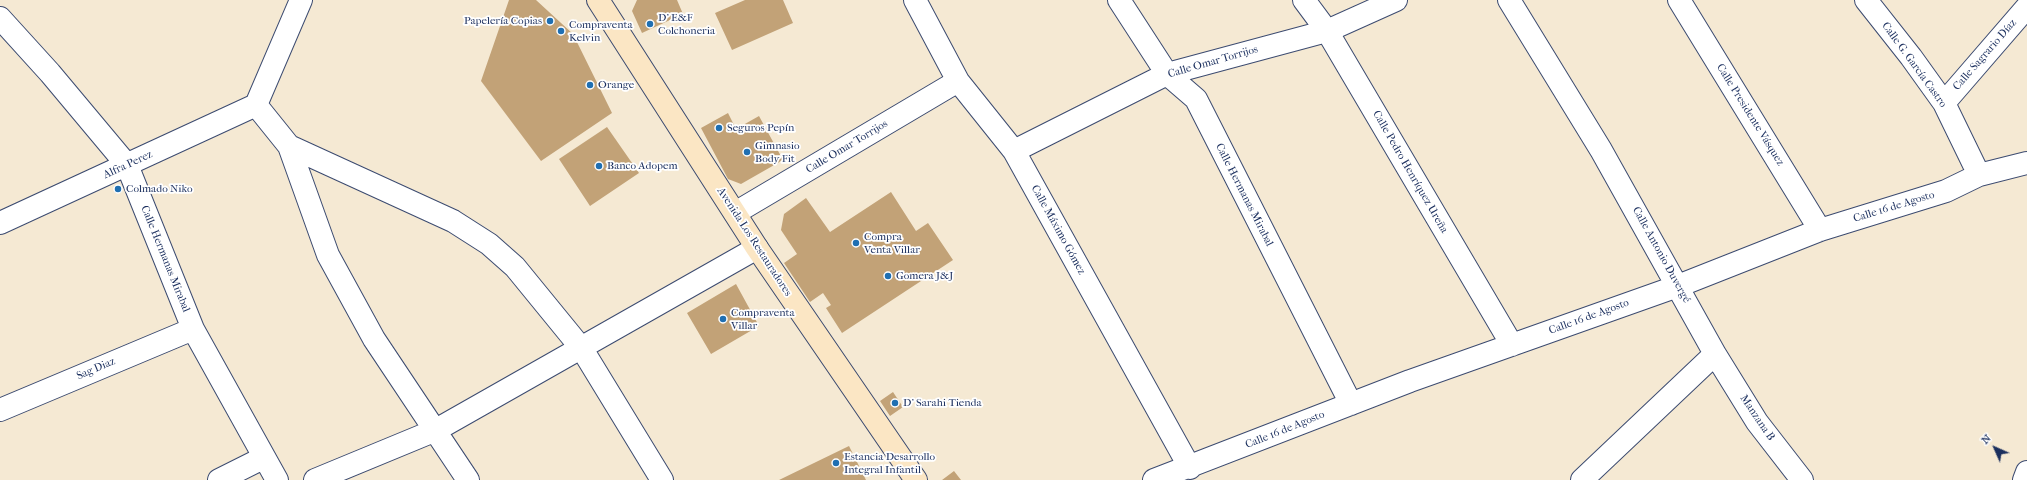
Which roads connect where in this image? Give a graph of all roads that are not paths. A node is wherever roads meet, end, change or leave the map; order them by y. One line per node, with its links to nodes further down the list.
1 (301, 0): 16 (street)
2 (598, 0): 22 (street, Avenida Los Restauradores)
3 (915, 0): 14 (street, Calle Máximo Gómez)
4 (1119, 0): 13 (street, Calle Hermanas Mirabal)
5 (1304, 0): 12 (street, Calle Pedro Henríquez Ureña)
6 (1396, 0): 12 (street, Calle Omar Torrijos)
7 (1509, 0): 26 (street, Calle Antonio Duvergé)
8 (1679, 0): 24 (street, Calle Presidente Vásquez)
9 (1866, 0): 15 (street, Calle G. García Castro)
10 (2027, 7): 15 (street, Calle Sagrario Díaz)
11 (0, 18): 20 (street, Calle Hermanas Mirabal)
12 (1328, 31): 13 (street, Calle Omar Torrijos); 28 (street, Calle Pedro Henríquez Ureña)
13 (1167, 74): 18 (street, Calle Omar Torrijos); 31 (street, Calle Hermanas Mirabal)
14 (958, 81): 18 (street, Calle Máximo Gómez); 22 (street, Calle Omar Torrijos)
15 (1944, 103): 21 (street, Calle G. García Castro)
16 (256, 105): 17 (street); 20 (street, Alfra Perez)
17 (289, 146): 29 (street); 33 (street)
18 (1014, 151): 35 (street, Calle Máximo Gómez)
19 (2027, 163): 21 (street, Calle 16 de Agosto)
20 (127, 165): 23 (street, Alfra Perez); 27 (street, Calle Hermanas Mirabal)
21 (1979, 175): 24 (street, Calle 16 de Agosto)
22 (735, 213): 25 (street, Avenida Los Restauradores)
23 (0, 223)
24 (1820, 230): 26 (street, Calle 16 de Agosto)
25 (757, 248): 29 (street); 38 (street, Avenida Los Restauradores)
26 (1678, 286): 28 (street, Calle 16 de Agosto); 30 (street, Calle Antonio Duvergé)
27 (192, 328): 32 (street, Sag Diaz); 34 (street, Calle Hermanas Mirabal)
28 (1512, 345): 31 (street, Calle 16 de Agosto)
29 (582, 349): 33 (street); 43 (street)
30 (1716, 354): 37 (street); 45 (street, Manzana B)
31 (1350, 404): 35 (street, Calle 16 de Agosto)
32 (0, 410)
33 (436, 430): 41 (street); 42 (street)
34 (263, 458): 39 (street); 40 (street, Calle Hermanas Mirabal)
35 (1190, 468): 44 (street, Calle 16 de Agosto)
36 (2027, 472): 46 (street)
37 (1590, 477)
38 (914, 479)
39 (219, 480)
40 (277, 480)
41 (315, 480)
42 (468, 480)
43 (662, 480)
44 (1154, 480)
45 (1802, 480)
46 (2024, 480)

